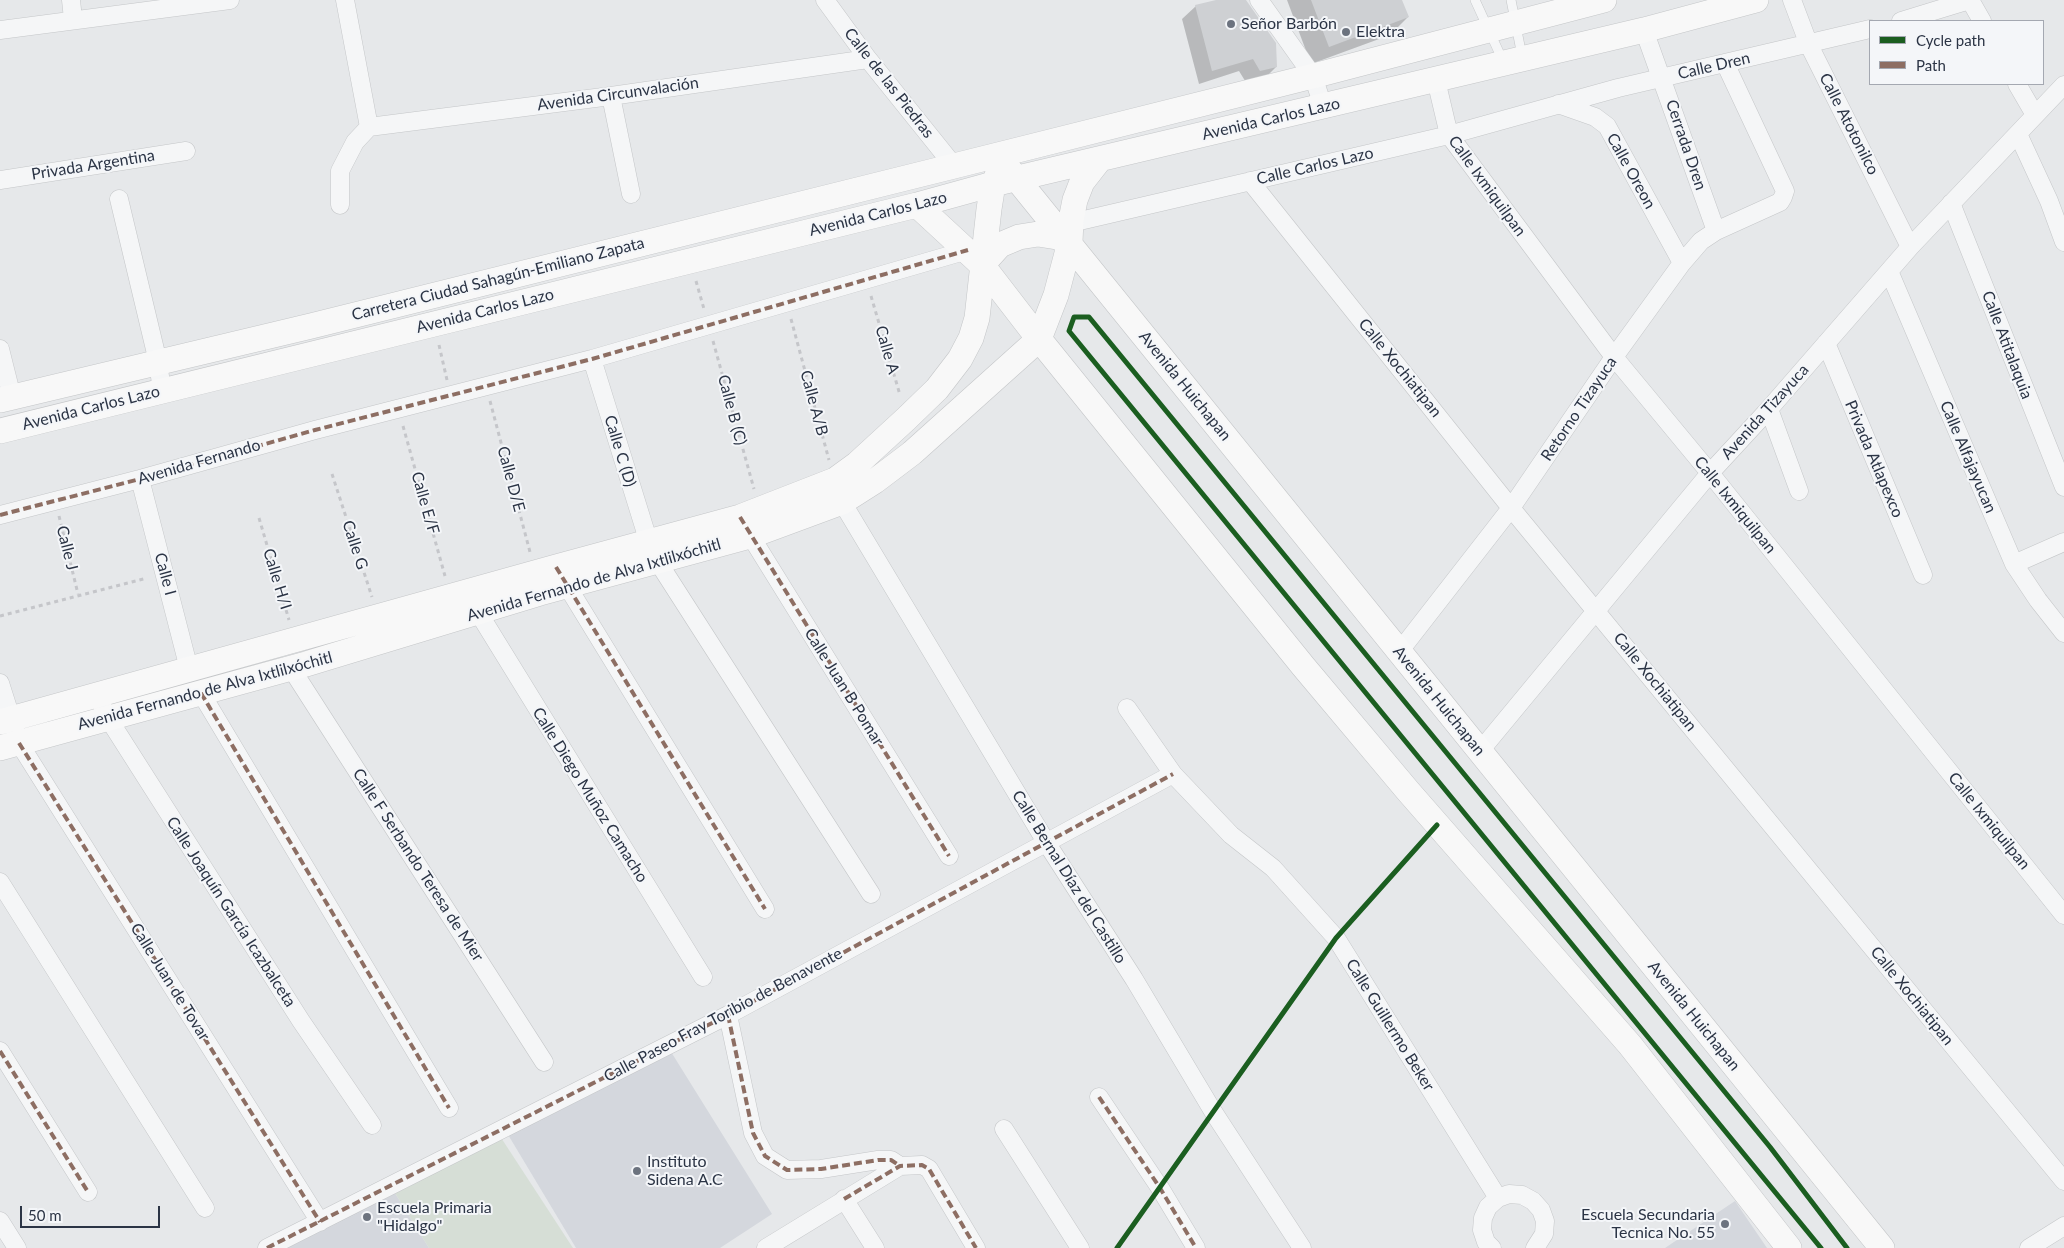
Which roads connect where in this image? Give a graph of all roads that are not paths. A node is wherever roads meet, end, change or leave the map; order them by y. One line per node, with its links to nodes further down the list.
1 (71, 0): 12 (street)
2 (230, 0): 12 (street)
3 (345, 0): 32 (street)
4 (826, 0): 20 (street, Calle de las Piedras)
5 (1259, 0): 23 (street)
6 (1476, 0): 16 (lane)
7 (1604, 0): 11 (street, Avenida Carlos Lazo)
8 (1756, 0): 17 (street, Avenida Carlos Lazo)
9 (1792, 0): 19 (street, Calle Atotonilco)
10 (1970, 0): 13 (street); 14 (street)
11 (1513, 12): 16 (street, Avenida Carlos Lazo); 21 (lane)
12 (73, 19): 15 (street)
13 (1904, 20)
14 (1981, 20)
15 (0, 30)
16 (1488, 30): 21 (lane); 23 (street, Avenida Carlos Lazo)
17 (1644, 30): 21 (street, Avenida Carlos Lazo); 24 (street, Cerrada Dren)
18 (1869, 30): 19 (street, Calle Dren)
19 (1809, 44): 22 (street, Calle Dren); 49 (street, Calle Atotonilco)
20 (868, 59): 28 (street, Avenida Circunvalación); 37 (street, Calle de las Piedras)
21 (1513, 61): 27 (street, Avenida Carlos Lazo)
22 (1725, 63): 24 (street, Calle Dren); 48 (street, Retorno Tizayuca)
23 (1313, 76): 30 (street); 38 (street, Avenida Carlos Lazo)
24 (1662, 78): 29 (street, Calle Dren); 48 (street, Cerrada Dren)
25 (2018, 85): 31 (street)
26 (2064, 85): 31 (street, Avenida Tizayuca)
27 (1437, 86): 30 (street, Avenida Carlos Lazo); 33 (street, Calle Ixmiquilpan)
28 (611, 96): 32 (street, Avenida Circunvalación); 41 (street)
29 (1558, 104): 33 (street, Calle Carlos Lazo); 48 (street, Calle Oreon)
30 (1323, 106): 36 (street, Avenida Carlos Lazo)
31 (2035, 115): 34 (street, Avenida Tizayuca)
32 (369, 127): 44 (street)
33 (1447, 132): 40 (street, Calle Carlos Lazo); 55 (street, Calle Ixmiquilpan)
34 (2018, 134): 43 (street, Avenida Tizayuca); 47 (street)
35 (186, 151): 39 (street, Privada Argentina)
36 (1100, 159): 38 (street, Avenida Carlos Lazo); 46 (street, Avenida Fernando de Alva Ixtlilxóchitl)
37 (954, 166): 38 (street, Carretera Ciudad Sahagún-Emiliano Zapata); 57 (street, Carretera Ciudad Sahagún-Emiliano Zapata)
38 (1008, 175): 45 (street, Avenida Carlos Lazo); 46 (street, Avenida Huichapan); 50 (street, Avenida Fernando de Alva Ixtlilxóchitl)
39 (0, 180)
40 (1250, 181): 46 (street, Calle Carlos Lazo); 67 (street, Calle Xochiatipan)
41 (630, 194)
42 (119, 200): 57 (street)
43 (1951, 203): 49 (street, Avenida Tizayuca); 64 (street, Calle Atitalaquia)
44 (340, 205)
45 (923, 211): 50 (street); 58 (street, Avenida Carlos Lazo)
46 (1064, 228): 50 (street); 52 (street, Avenida Fernando de Alva Ixtlilxóchitl); 78 (street, Avenida Huichapan)
47 (2064, 242)
48 (1698, 247): 55 (street, Retorno Tizayuca)
49 (1910, 247): 51 (street, Avenida Tizayuca)
50 (970, 252): 52 (street); 56 (street, Avenida Fernando); 65 (street, Avenida Fernando de Alva Ixtlilxóchitl)
51 (1888, 271): 53 (street, Avenida Tizayuca); 72 (street, Calle Alfajayucan)
52 (1040, 339): 65 (street, Avenida Fernando de Alva Ixtlilxóchitl); 123 (street)
53 (1826, 343): 60 (street, Avenida Tizayuca); 74 (street, Privada Atlapexco)
54 (0, 349): 59 (street)
55 (1614, 358): 62 (street, Calle Ixmiquilpan); 67 (street, Retorno Tizayuca)
56 (592, 360): 63 (street, Avenida Fernando); 71 (street, Calle C (D))
57 (158, 362): 58 (street); 59 (street, Carretera Ciudad Sahagún-Emiliano Zapata)
58 (162, 391): 61 (street, Avenida Carlos Lazo)
59 (6, 398)
60 (1769, 409): 62 (street, Avenida Tizayuca); 66 (street)
61 (0, 431)
62 (1710, 473): 75 (street, Avenida Tizayuca); 95 (street, Calle Ixmiquilpan)
63 (140, 479): 68 (street, Avenida Fernando); 80 (street, Calle I)
64 (2064, 487)
65 (838, 491): 69 (street, Avenida Fernando de Alva Ixtlilxóchitl); 90 (street, Calle Bernal Díaz del Castillo)
66 (1799, 491)
67 (1511, 508): 75 (street, Calle Xochiatipan); 78 (street, Retorno Tizayuca)
68 (0, 515)
69 (750, 521): 71 (street, Avenida Fernando de Alva Ixtlilxóchitl); 91 (street, Calle Juan B Pomar)
70 (2064, 542): 72 (street)
71 (653, 552): 73 (street, Avenida Fernando de Alva Ixtlilxóchitl); 93 (street)
72 (2014, 564): 77 (street, Calle Alfajayucan)
73 (553, 575): 76 (street, Avenida Fernando de Alva Ixtlilxóchitl); 80 (street, Avenida Fernando de Alva Ixtlilxóchitl); 94 (street)
74 (1923, 575)
75 (1596, 611): 88 (street, Avenida Tizayuca); 105 (street, Calle Xochiatipan)
76 (478, 612): 79 (street, Avenida Fernando de Alva Ixtlilxóchitl); 96 (street, Calle Diego Muñoz Camacho)
77 (2064, 633)
78 (1399, 652): 88 (street, Avenida Huichapan)
79 (291, 668): 82 (street, Avenida Fernando de Alva Ixtlilxóchitl); 99 (street, Calle F Serbando Teresa de Mier)
80 (189, 669): 83 (street, Avenida Fernando de Alva Ixtlilxóchitl)
81 (0, 684): 86 (street, Calle Juan de Tovar)
82 (201, 693): 85 (street, Avenida Fernando de Alva Ixtlilxóchitl); 101 (street)
83 (98, 694): 85 (street, Calle Joaquín García Icazbalceta); 86 (street, Avenida Fernando de Alva Ixtlilxóchitl)
84 (1127, 708): 89 (street, Calle Guillermo Beker)
85 (108, 718): 87 (street, Avenida Fernando de Alva Ixtlilxóchitl); 102 (street, Calle Joaquín García Icazbalceta)
86 (6, 720): 87 (street, Calle Juan de Tovar)
87 (10, 745): 111 (street, Calle Juan de Tovar)
88 (1480, 751): 124 (street, Avenida Huichapan)
89 (1174, 774): 90 (street, Calle Paseo Fray Toribio de Benavente); 107 (street, Calle Guillermo Beker)
90 (1046, 842): 97 (street, Calle Paseo Fray Toribio de Benavente); 120 (street, Calle Bernal Díaz del Castillo)
91 (950, 856)
92 (0, 882): 109 (street)
93 (871, 894)
94 (765, 909)
95 (2064, 915)
96 (703, 977)
97 (728, 1015): 104 (street); 111 (street, Calle Paseo Fray Toribio de Benavente)
98 (0, 1051): 106 (street)
99 (544, 1062)
100 (1100, 1097): 119 (street)
101 (449, 1108)
102 (372, 1125)
103 (1004, 1129): 118 (street)
104 (900, 1166): 108 (street); 117 (street)
105 (2064, 1181)
106 (88, 1192)
107 (1498, 1198): 121 (street); 122 (street)
108 (844, 1199): 115 (street); 116 (street)
109 (205, 1208)
110 (0, 1221): 113 (street)
111 (320, 1222): 114 (street, Calle Paseo Fray Toribio de Benavente)
112 (2064, 1226): 125 (street)
113 (17, 1248)
114 (267, 1248)
115 (766, 1248)
116 (874, 1248)
117 (976, 1248)
118 (1080, 1248)
119 (1196, 1248)
120 (1302, 1248)
121 (1492, 1248)
122 (1535, 1248)
123 (1789, 1248)
124 (1882, 1248)
125 (2029, 1248)

